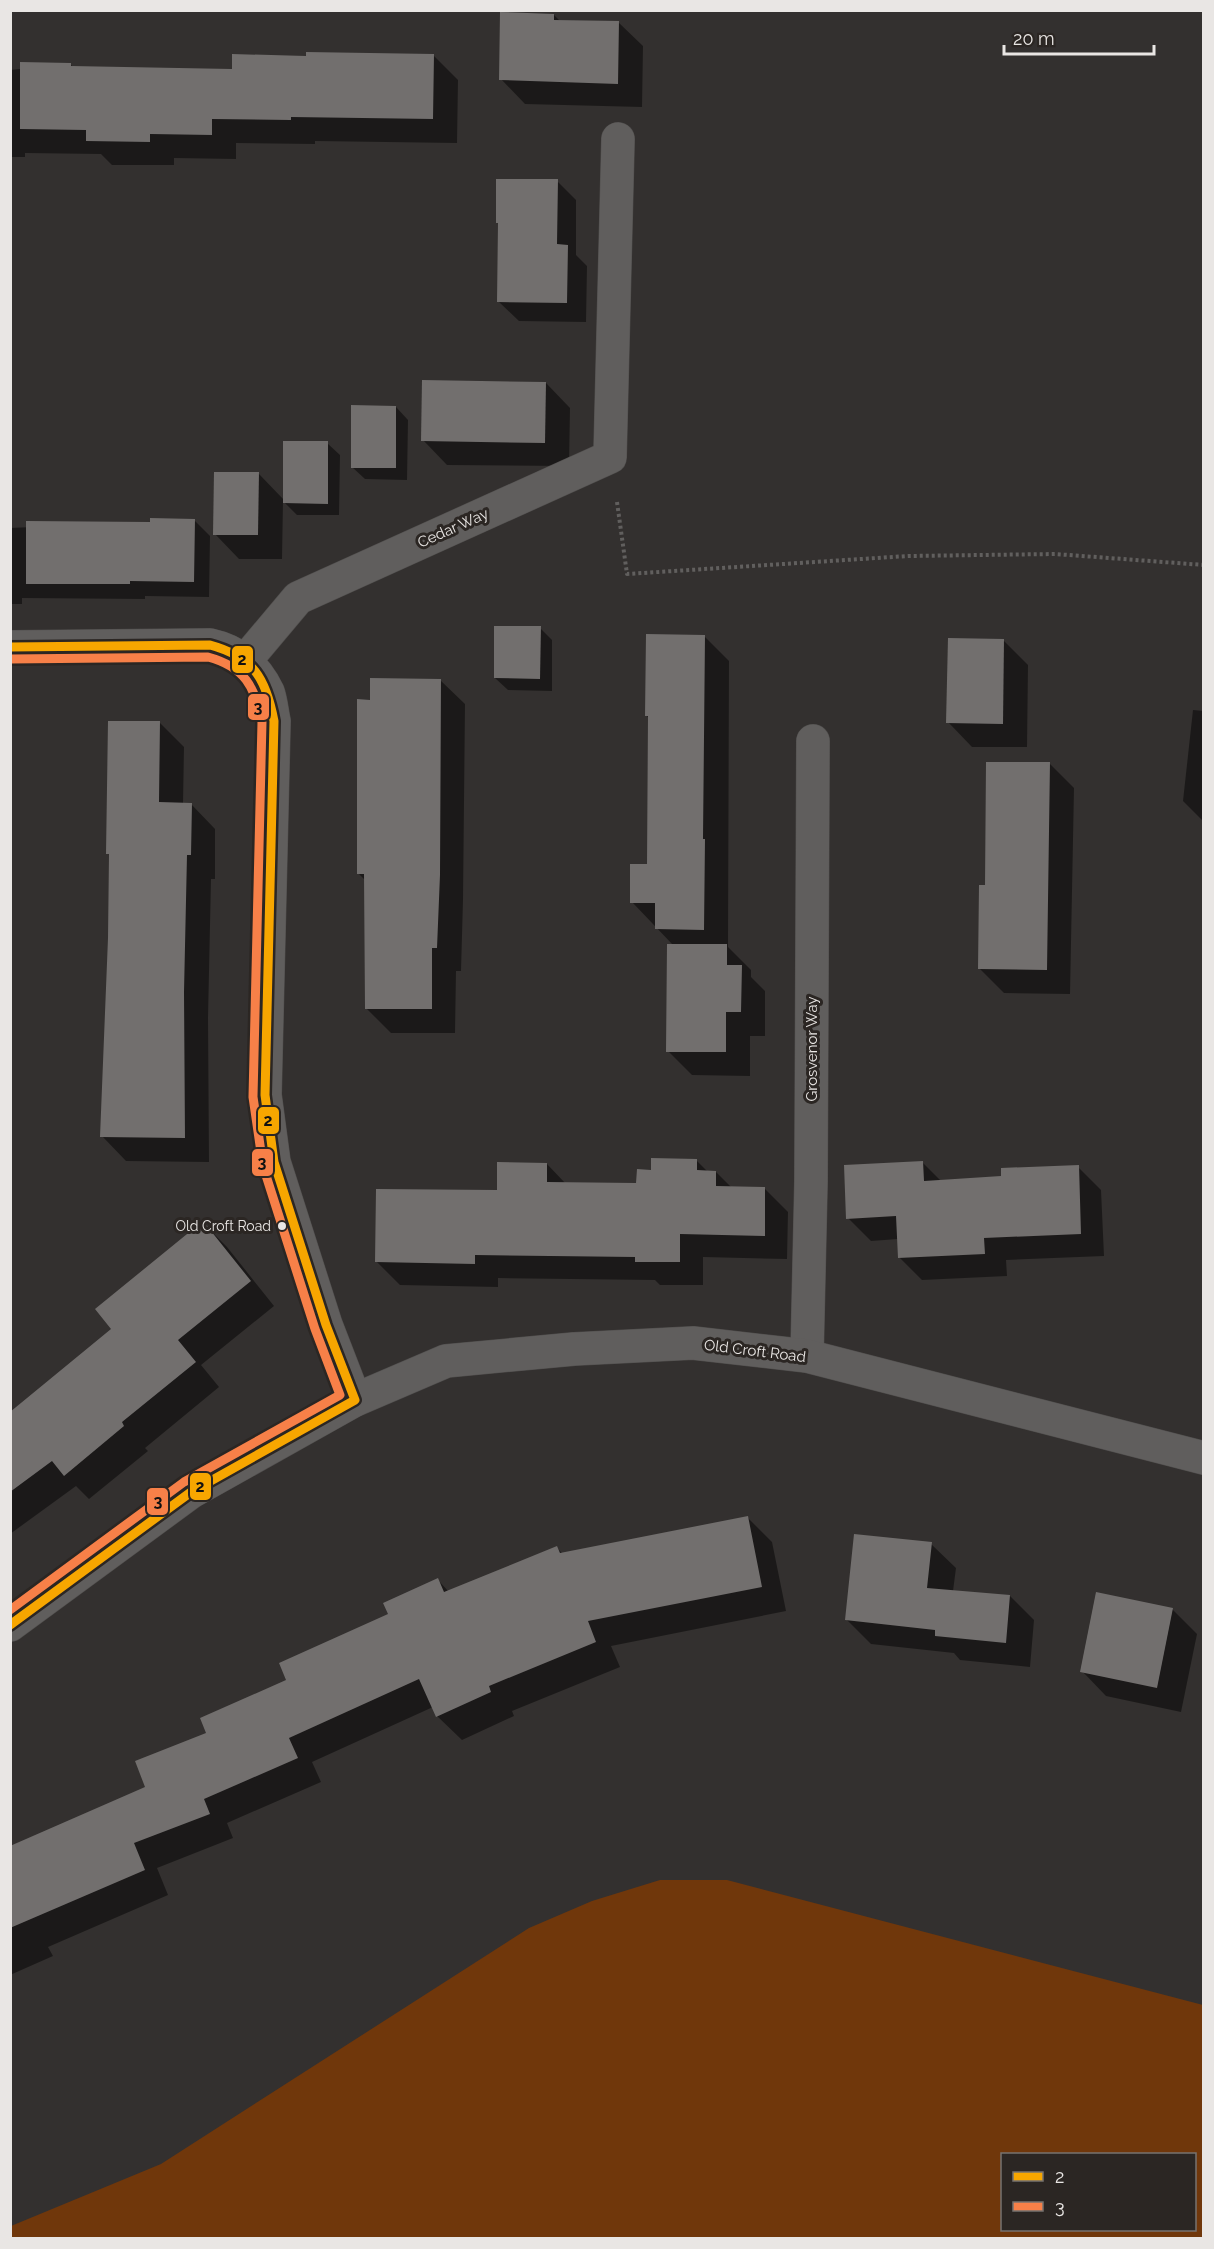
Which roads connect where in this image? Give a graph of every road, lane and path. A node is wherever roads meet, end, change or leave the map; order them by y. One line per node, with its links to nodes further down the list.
1 (618, 139): 2 (street)
2 (610, 457): 3 (path); 5 (street, Cedar Way)
3 (1203, 565)
4 (10, 647): 5 (street)
5 (244, 660): 8 (street)
6 (813, 741): 7 (street, Grosvenor Way)
7 (807, 1356): 8 (street, Old Croft Road); 9 (street, Old Croft Road)
8 (355, 1400): 10 (street, Old Croft Road)
9 (1203, 1458)
10 (10, 1625)

